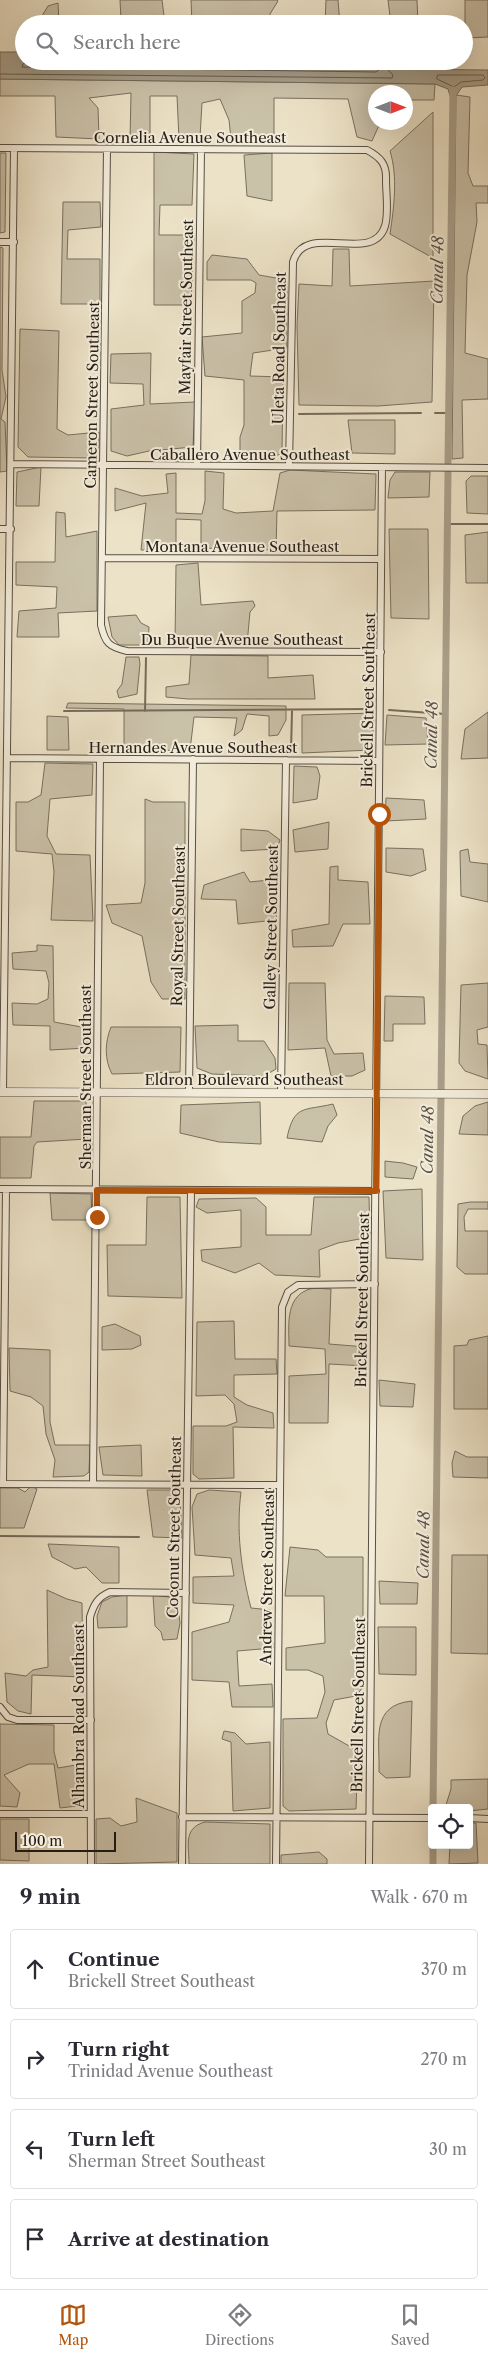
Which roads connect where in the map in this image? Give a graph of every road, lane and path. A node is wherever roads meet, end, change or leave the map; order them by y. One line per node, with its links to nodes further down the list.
1 (0, 148): 2 (street, Cornelia Avenue Southeast)
2 (14, 148): 3 (street, Cornelia Avenue Southeast); 7 (street)
3 (107, 149): 4 (street, Cornelia Avenue Southeast); 9 (street, Cameron Street Southeast)
4 (201, 149): 5 (street, Cornelia Avenue Southeast); 10 (street, Mayfair Street Southeast)
5 (378, 156): 11 (street, Uleta Road Southeast)
6 (0, 242): 7 (street)
7 (14, 242): 8 (street)
8 (11, 464): 9 (street, Caballero Avenue Southeast); 15 (street)
9 (104, 466): 10 (street, Caballero Avenue Southeast); 16 (street, Cameron Street Southeast)
10 (197, 466): 11 (street, Caballero Avenue Southeast)
11 (289, 466): 12 (street, Caballero Avenue Southeast)
12 (382, 467): 13 (street, Caballero Avenue Southeast); 17 (street, Brickell Street Southeast)
13 (488, 468)
14 (0, 529): 15 (street)
15 (11, 529): 19 (street)
16 (102, 558): 17 (street, Montana Avenue Southeast); 20 (street, Cameron Street Southeast)
17 (382, 558): 21 (street, Brickell Street Southeast)
18 (0, 623): 19 (street)
19 (9, 623): 22 (street)
20 (106, 641): 21 (street, Du Buque Avenue Southeast)
21 (380, 652): 26 (street, Brickell Street Southeast)
22 (7, 758): 23 (street, Hernandes Avenue Southeast); 27 (street)
23 (100, 759): 24 (street, Hernandes Avenue Southeast); 30 (street, Sherman Street Southeast)
24 (193, 759): 25 (street, Hernandes Avenue Southeast); 31 (street, Royal Street Southeast)
25 (286, 760): 26 (street, Hernandes Avenue Southeast); 32 (street, Galley Street Southeast)
26 (379, 761): 33 (street, Brickell Street Southeast)
27 (4, 808): 28 (street)
28 (2, 995): 29 (street)
29 (2, 1092): 30 (street, Eldron Boulevard Southeast)
30 (96, 1092): 31 (street, Eldron Boulevard Southeast); 36 (street, Sherman Street Southeast)
31 (189, 1093): 32 (street, Eldron Boulevard Southeast)
32 (281, 1093): 33 (street, Eldron Boulevard Southeast)
33 (376, 1094): 34 (street, Eldron Boulevard Southeast); 38 (street, Brickell Street Southeast)
34 (488, 1094)
35 (3, 1189): 36 (street); 39 (street)
36 (97, 1190): 37 (street); 42 (street, Sherman Street Southeast)
37 (191, 1190): 38 (street); 43 (street, Coconut Street Southeast)
38 (376, 1191): 40 (street, Brickell Street Southeast)
39 (2, 1282): 41 (street)
40 (375, 1284): 44 (street, Andrew Street Southeast); 52 (street, Brickell Street Southeast)
41 (1, 1484): 42 (street)
42 (93, 1484): 43 (street)
43 (187, 1485): 44 (street); 45 (street, Coconut Street Southeast)
44 (280, 1485): 51 (street, Andrew Street Southeast)
45 (186, 1593): 47 (street, Alhambra Road Southeast); 50 (street, Coconut Street Southeast)
46 (0, 1707): 47 (street)
47 (91, 1720): 49 (street, Alhambra Road Southeast)
48 (0, 1814): 49 (street)
49 (91, 1814): 56 (street, Alhambra Road Southeast)
50 (182, 1817): 51 (street); 57 (street, Coconut Street Southeast)
51 (276, 1817): 52 (street); 58 (street, Andrew Street Southeast)
52 (369, 1818): 53 (street); 59 (street, Brickell Street Southeast)
53 (428, 1818)
54 (473, 1818): 55 (street)
55 (488, 1818)
56 (90, 1864)
57 (182, 1864)
58 (276, 1864)
59 (369, 1864)

